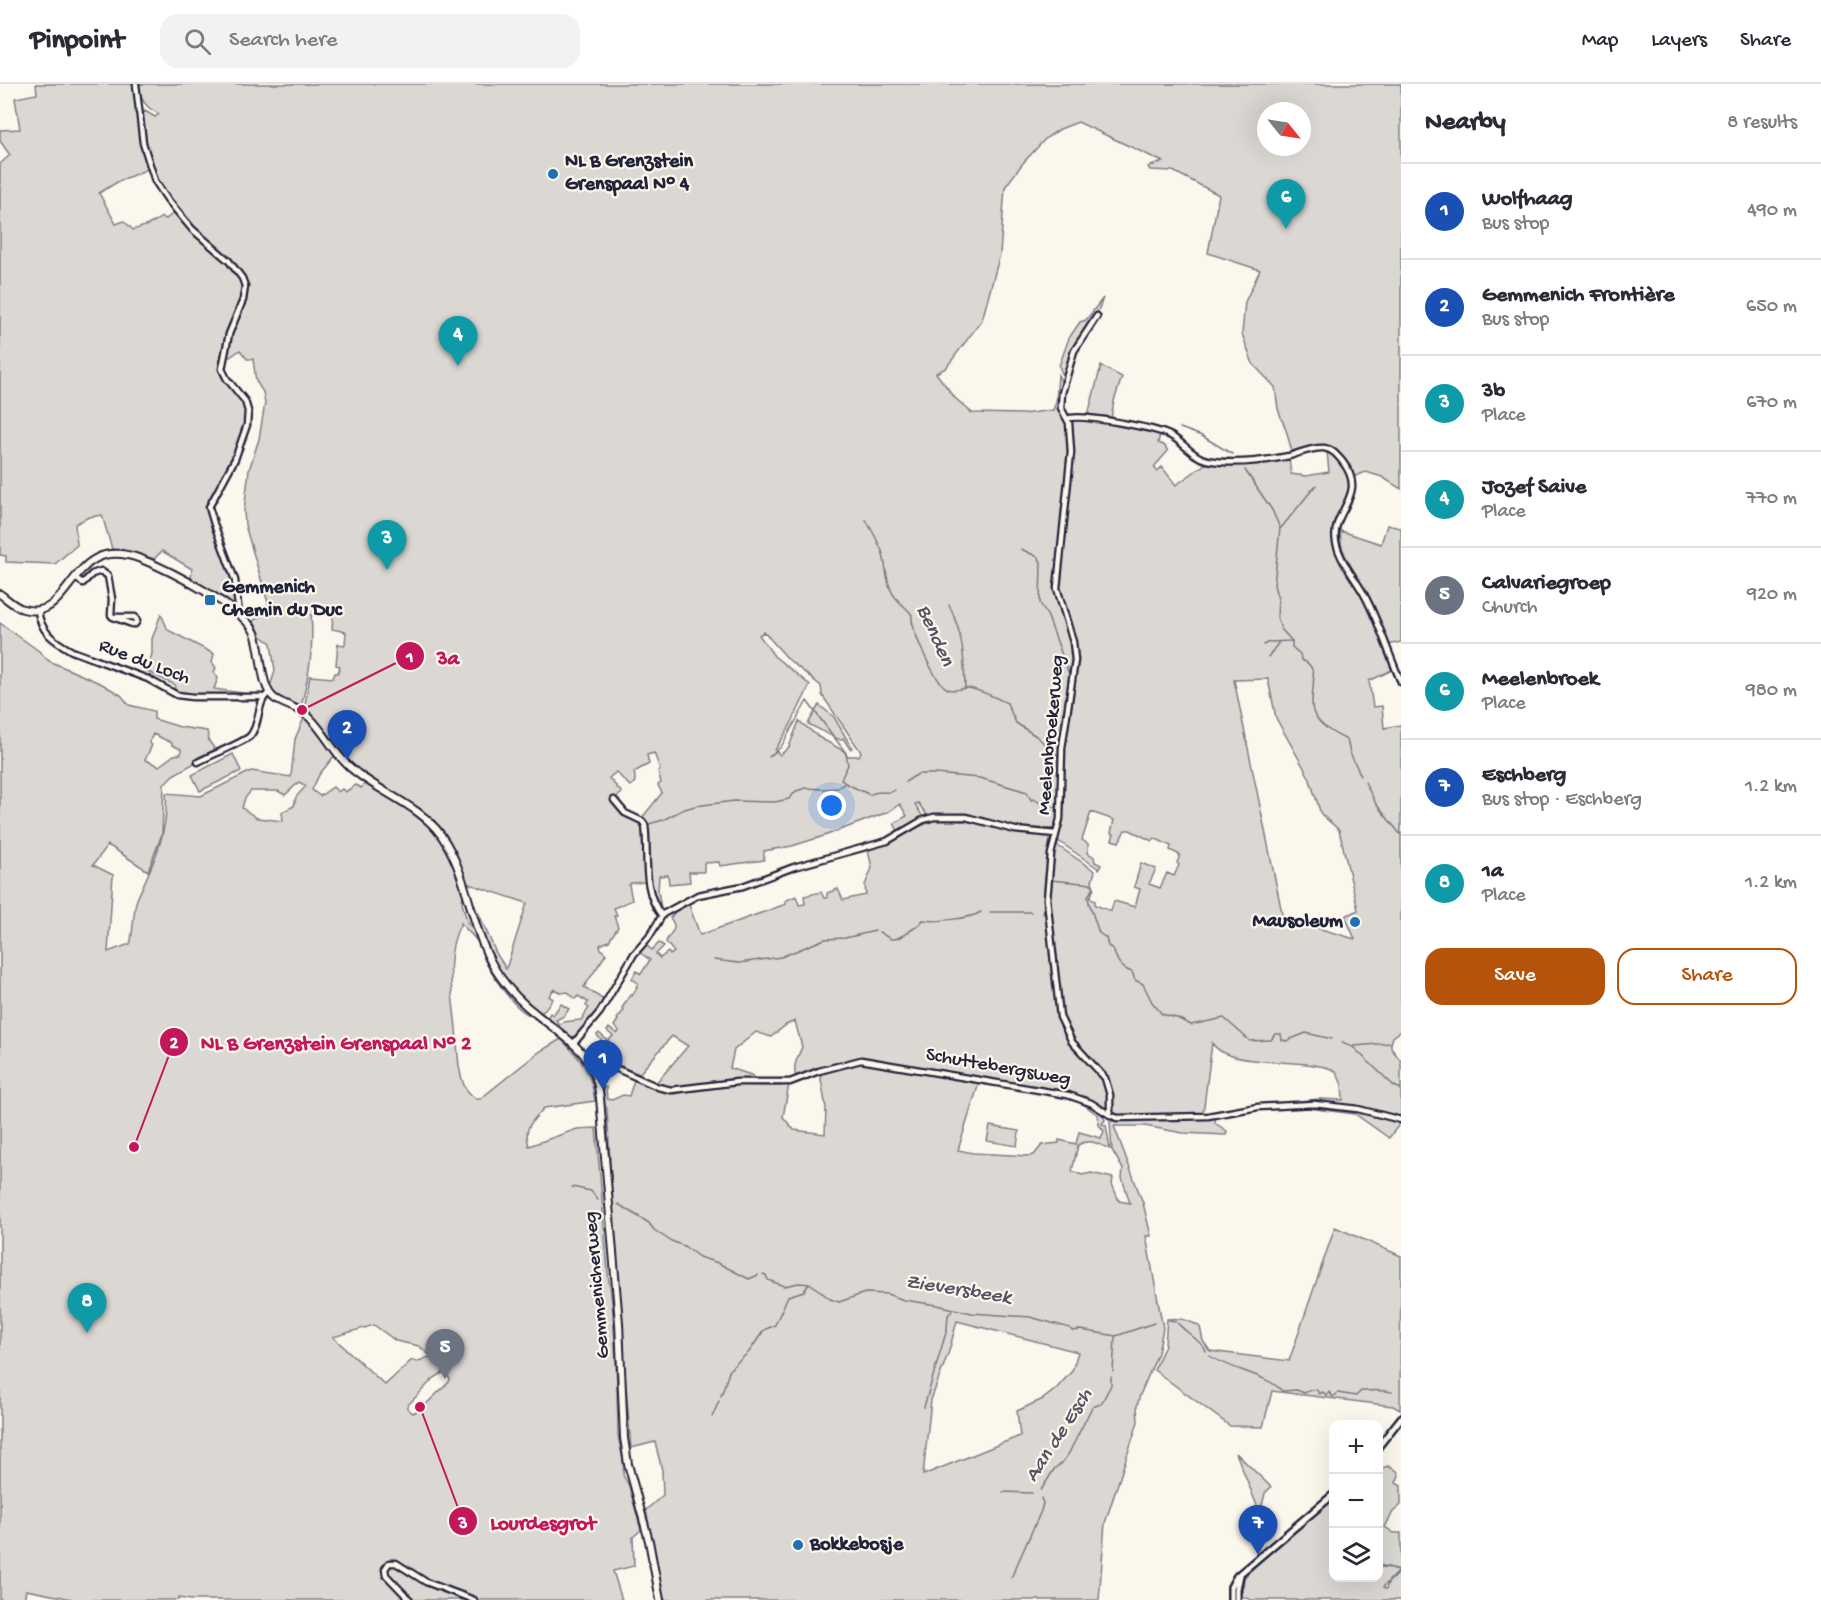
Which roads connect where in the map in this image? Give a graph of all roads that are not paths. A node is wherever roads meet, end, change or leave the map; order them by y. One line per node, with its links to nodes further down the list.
1 (136, 84): 7 (street)
2 (1097, 316): 3 (street, Meelenbroekerweg)
3 (1067, 419): 9 (street); 13 (street, Meelenbroekerweg)
4 (75, 578): 6 (main road); 7 (main road); 8 (street)
5 (0, 594): 6 (main road)
6 (38, 610): 10 (street, Rue du Loch)
7 (239, 614): 10 (main road)
8 (114, 616)
9 (1401, 682)
10 (266, 695): 11 (street); 15 (main road, Gemmenicherweg)
11 (198, 762)
12 (614, 800): 14 (street)
13 (1056, 834): 14 (street); 17 (street, Meelenbroekerweg)
14 (662, 916): 15 (street)
15 (574, 1043): 16 (main road, Gemmenicherweg)
16 (592, 1067): 17 (street, Schuttebergsweg); 25 (main road, Gemmenicherweg)
17 (1110, 1116): 18 (street, Schuttebergsweg)
18 (1401, 1120)
19 (1401, 1418): 20 (street)
20 (1383, 1441)
21 (1329, 1498): 22 (street)
22 (1240, 1575): 26 (street); 27 (street)
23 (410, 1600): 24 (street)
24 (474, 1600)
25 (660, 1600)
26 (1232, 1600)
27 (1237, 1600)

